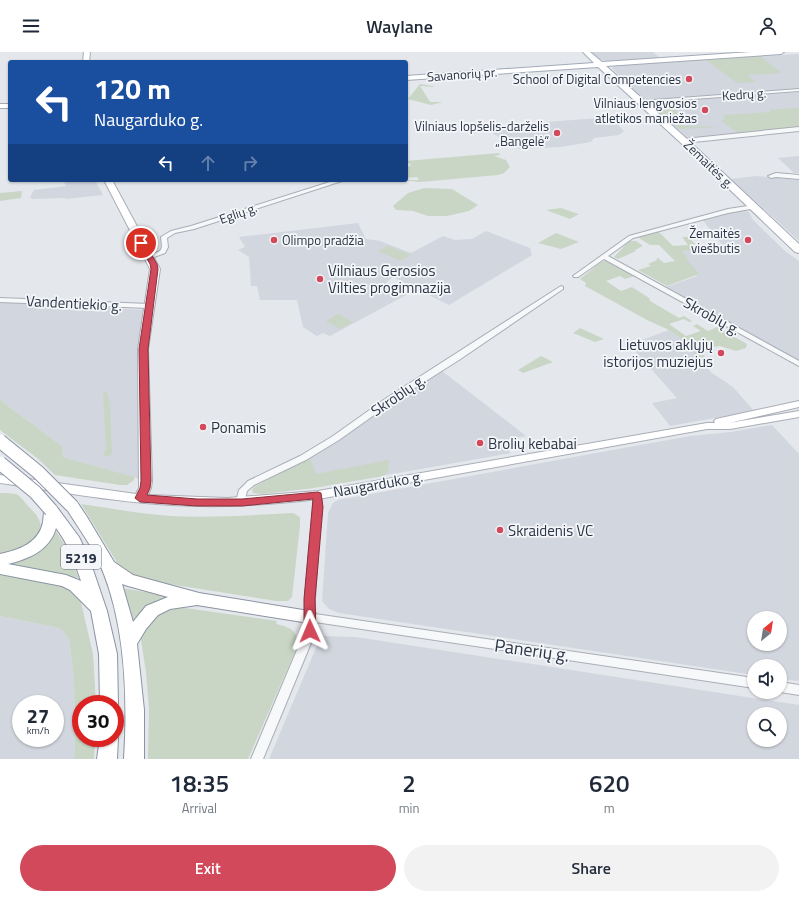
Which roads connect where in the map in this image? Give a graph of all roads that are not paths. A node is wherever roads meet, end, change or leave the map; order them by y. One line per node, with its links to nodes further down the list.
1 (586, 52): 3 (main road, Žemaitės g.)
2 (781, 52): 3 (main road, Savanorių pr.)
3 (600, 64): 4 (main road, Savanorių pr.); 6 (main road, Žemaitės g.)
4 (408, 78)
5 (799, 90): 6 (street, Kedrų g.)
6 (640, 102): 8 (main road, Žemaitės g.)
7 (799, 129): 8 (street)
8 (684, 141): 13 (main road, Žemaitės g.)
9 (771, 176): 10 (street)
10 (799, 177)
11 (109, 182): 16 (main road)
12 (335, 182): 16 (street, Eglių g.)
13 (754, 207): 14 (main road, Žemaitės g.); 15 (street)
14 (799, 250)
15 (604, 256): 17 (street); 21 (street, Skroblų g.)
16 (149, 257): 20 (main road)
17 (576, 276)
18 (561, 288): 30 (street, Skroblų g.)
19 (0, 300): 20 (street, Vandentiekio g.)
20 (149, 306): 29 (main road)
21 (799, 364)
22 (799, 404): 24 (main road, Naugarduko g.)
23 (799, 414): 24 (main road, Naugarduko g.)
24 (706, 426): 28 (main road, Naugarduko g.)
25 (0, 441): 33 (main road, 5219, bridge)
26 (0, 463): 31 (main road, 5219, bridge)
27 (0, 479): 29 (main road, Naugarduko g.)
28 (318, 495): 30 (main road, Naugarduko g.); 37 (street)
29 (140, 498): 30 (main road, Naugarduko g.)
30 (242, 502)
31 (51, 510): 32 (main road); 36 (main road, 5219)
32 (0, 560)
33 (108, 566): 35 (main road); 38 (main road, 5219)
34 (0, 568): 36 (main road)
35 (199, 599): 37 (main road); 38 (main road)
36 (99, 611): 42 (main road, 5219)
37 (309, 617): 39 (street, Panerių g.); 46 (street)
38 (128, 644): 45 (main road, 5219)
39 (747, 682)
40 (787, 688): 41 (street)
41 (799, 690)
42 (109, 695)
43 (108, 747): 44 (main road)
44 (107, 759)
45 (134, 759)
46 (257, 759)

